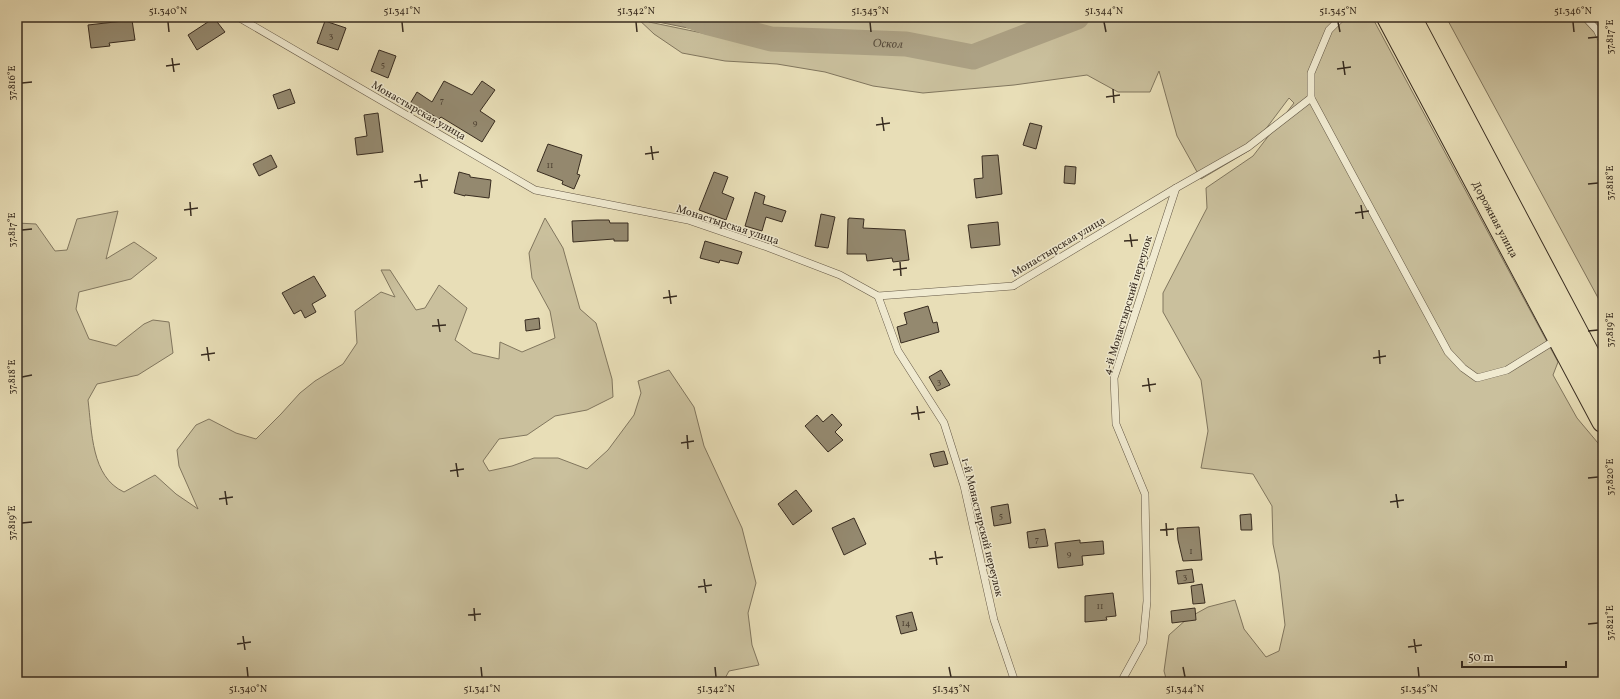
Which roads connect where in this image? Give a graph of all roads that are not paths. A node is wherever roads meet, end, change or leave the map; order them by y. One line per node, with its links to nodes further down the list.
1 (238, 17): 10 (lane, Монастырская улица)
2 (1342, 17): 8 (lane)
3 (1388, 17): 7 (main road, Дорожная улица)
4 (1410, 17): 7 (main road, Дорожная улица)
5 (1585, 17): 6 (lane)
6 (1603, 42)
7 (1418, 51): 11 (main road, Дорожная улица); 12 (main road, Дорожная улица)
8 (1311, 98): 9 (lane, Монастырская улица); 11 (lane)
9 (1176, 188): 10 (lane, Монастырская улица); 15 (lane, 4-й Монастырский переулок)
10 (878, 296): 14 (lane, 1-й Монастырский переулок)
11 (1559, 338): 13 (main road, Дорожная улица)
12 (1603, 382)
13 (1603, 421)
14 (1015, 682)
15 (1121, 682)

